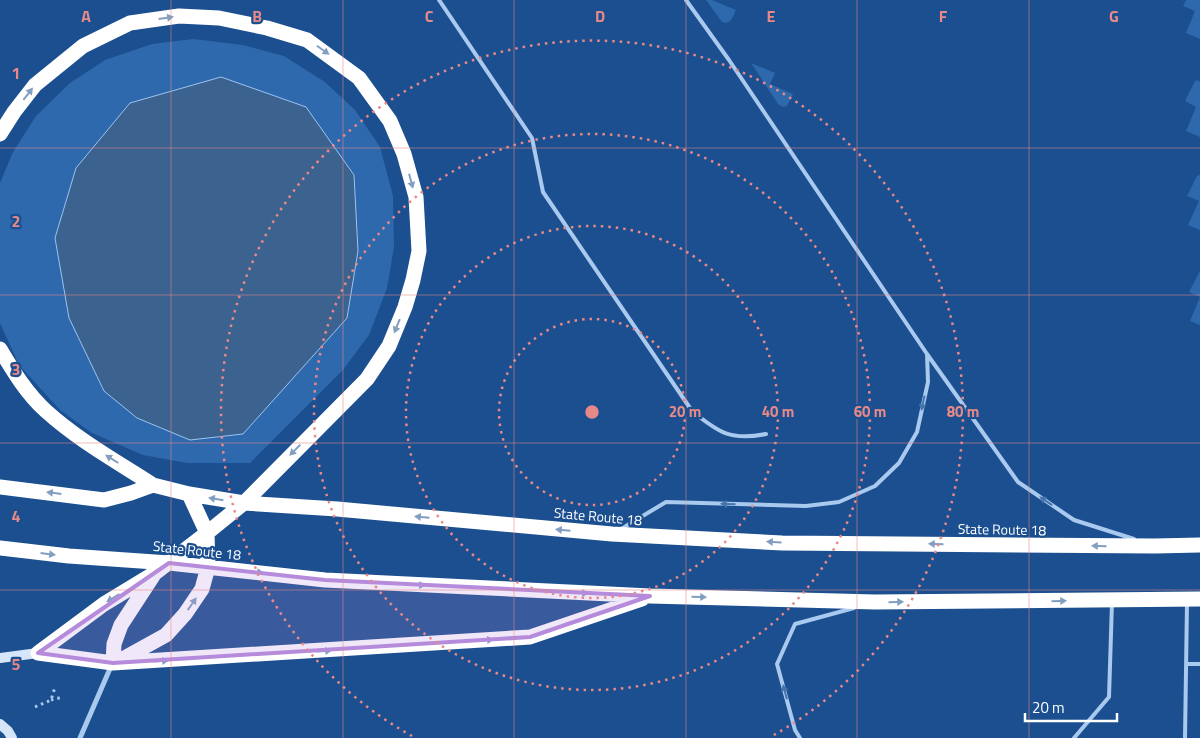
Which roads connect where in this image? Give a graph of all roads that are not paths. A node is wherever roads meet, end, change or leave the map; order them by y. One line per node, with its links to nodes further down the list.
1 (439, 0): 6 (lane)
2 (686, 0): 5 (lane)
3 (0, 134): 10 (highway, one-way to 10)
4 (0, 349): 7 (highway, State Route 18, one-way to 4)
5 (927, 354): 12 (lane, one-way to 12); 14 (lane, one-way to 5)
6 (766, 434)
7 (153, 484): 8 (highway, one-way to 8); 9 (highway, State Route 18)
8 (0, 487)
9 (189, 494): 10 (highway, State Route 18, one-way to 9); 11 (highway)
10 (244, 503): 11 (highway); 12 (highway, State Route 18, one-way to 10)
11 (208, 533): 16 (highway); 17 (highway)
12 (612, 534): 14 (highway, State Route 18, one-way to 12)
13 (1200, 545): 14 (highway, State Route 18)
14 (1155, 546)
15 (0, 548): 16 (highway, State Route 18, one-way to 16)
16 (168, 563): 17 (highway, State Route 18); 18 (highway)
17 (208, 567): 19 (highway, State Route 18, one-way to 19); 25 (highway, one-way to 17)
18 (155, 572): 23 (highway, one-way to 23); 25 (highway)
19 (650, 596): 22 (highway, State Route 18, one-way to 22); 25 (highway, one-way to 19)
20 (1193, 599): 21 (highway, State Route 18); 26 (lane)
21 (1112, 600): 22 (highway, State Route 18, one-way to 21); 32 (lane)
22 (875, 602): 31 (lane, one-way to 22)
23 (38, 653): 24 (street); 25 (highway)
24 (0, 658)
25 (113, 663): 30 (street)
26 (1186, 664): 27 (lane); 33 (lane)
27 (1200, 664)
28 (0, 724): 29 (street)
29 (12, 738)
30 (80, 738)
31 (800, 738)
32 (1074, 738)
33 (1185, 738)

